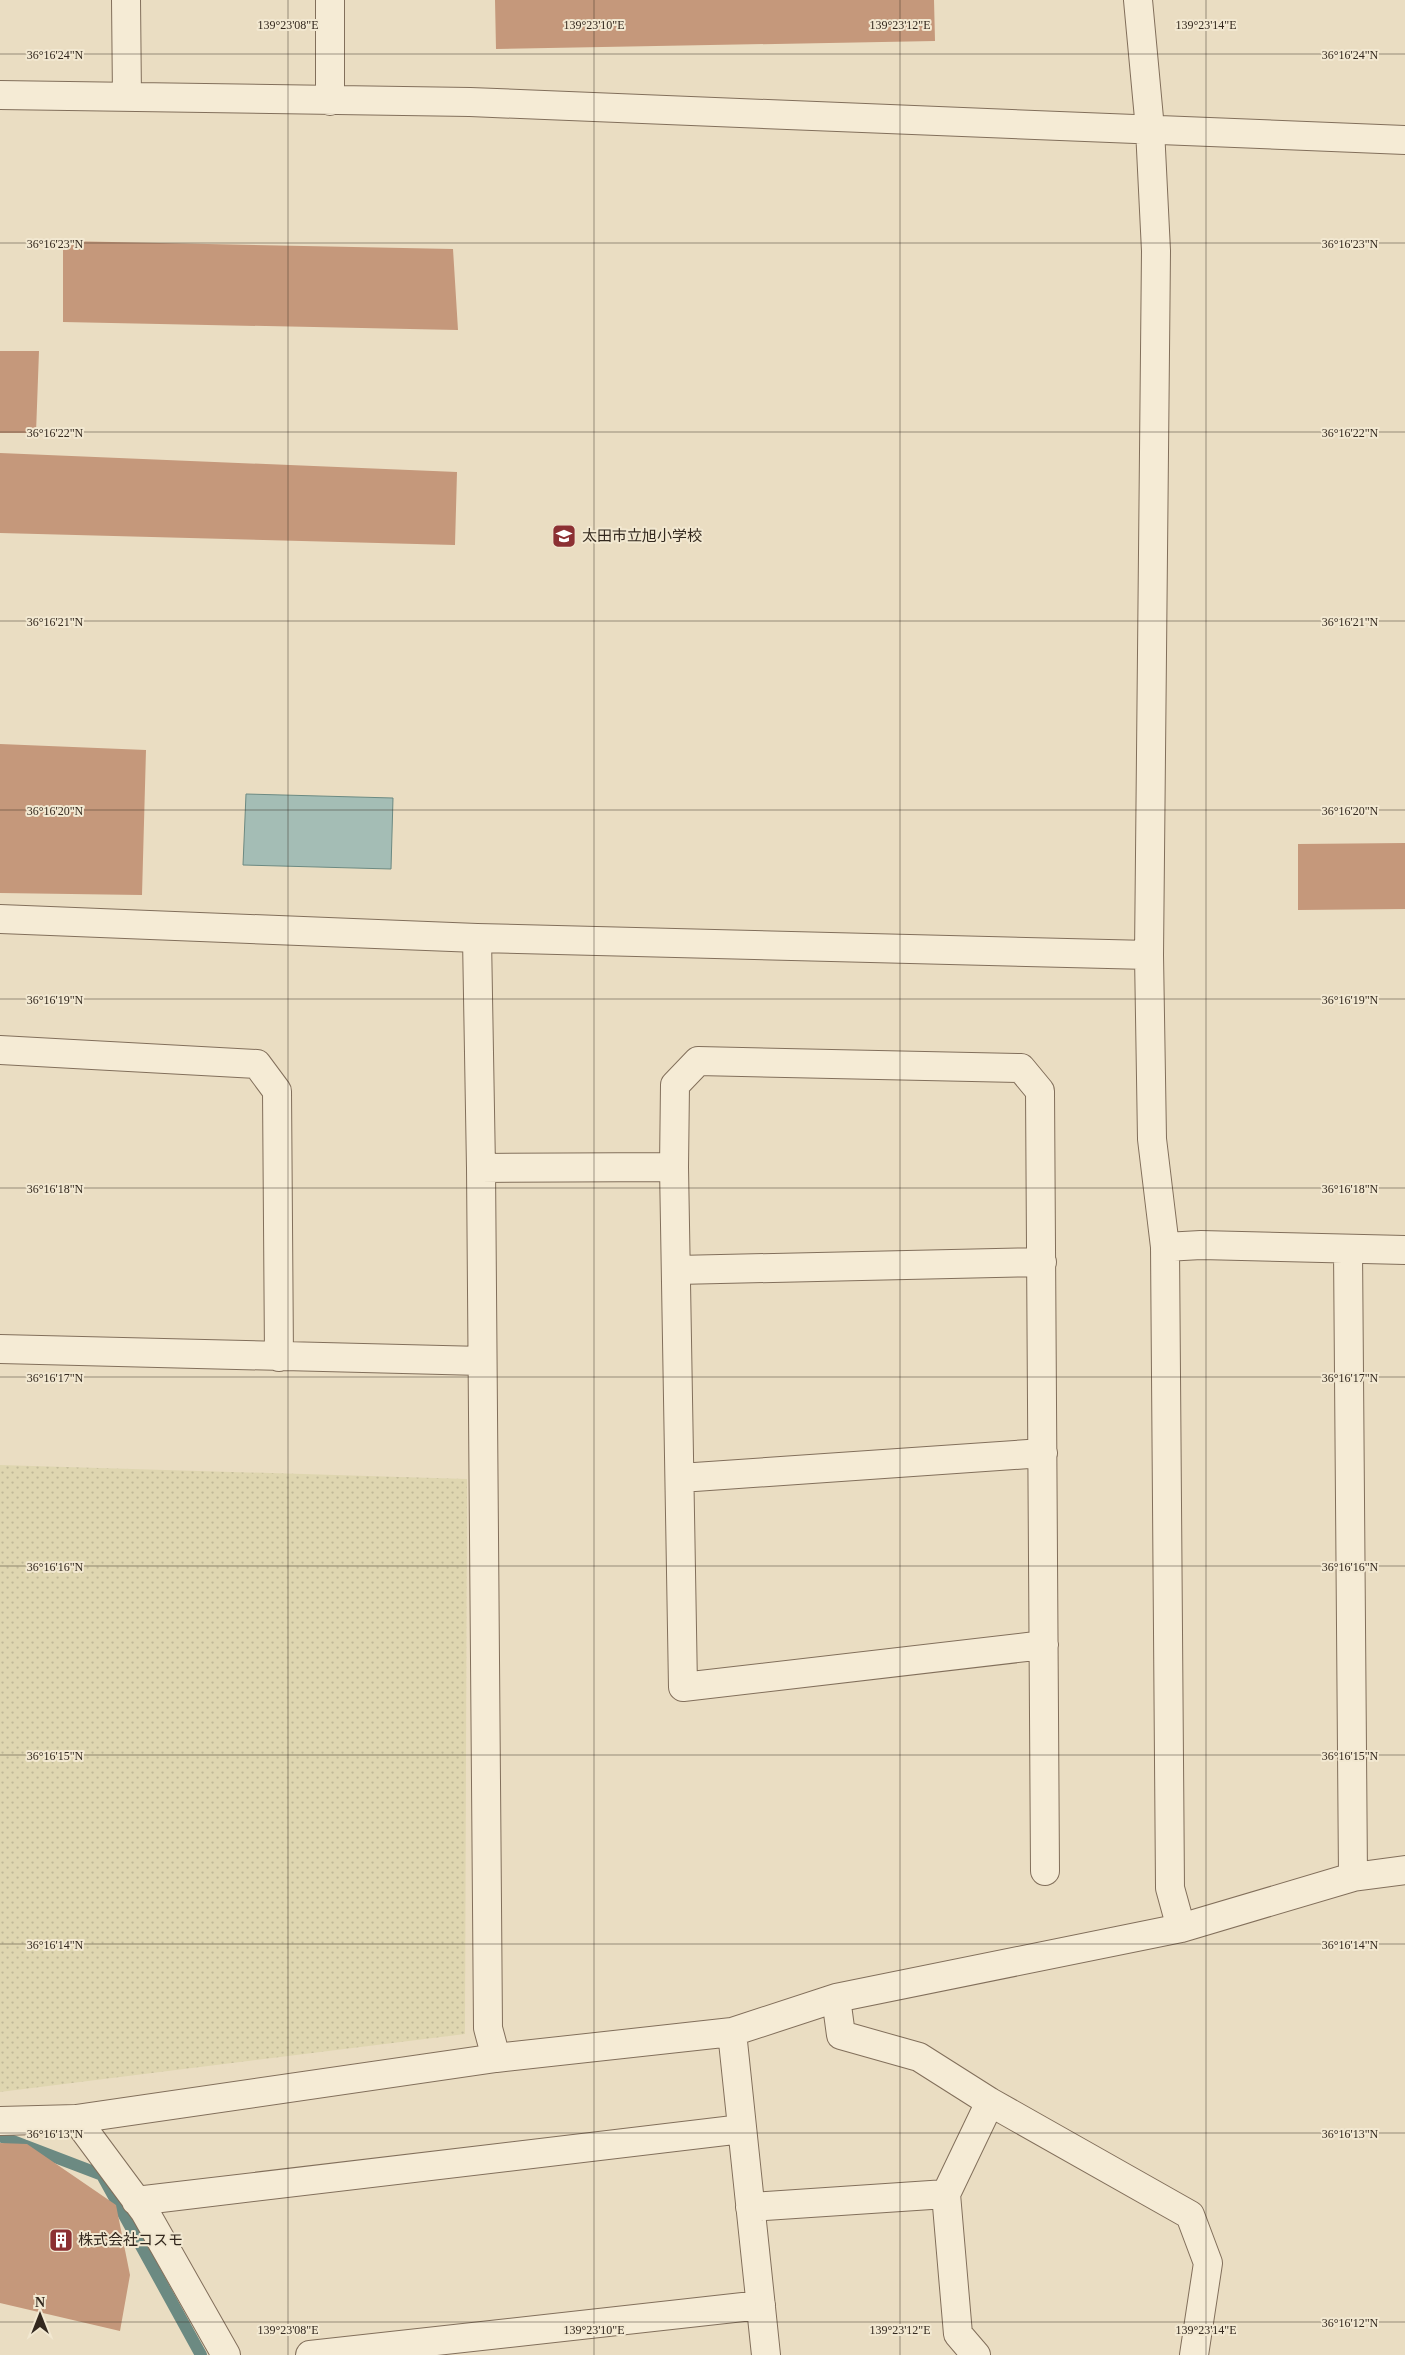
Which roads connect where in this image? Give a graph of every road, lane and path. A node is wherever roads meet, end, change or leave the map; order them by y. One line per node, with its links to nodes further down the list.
1 (126, 0): 5 (street)
2 (330, 0): 6 (street)
3 (1138, 0): 7 (street)
4 (0, 96): 5 (street)
5 (127, 97): 6 (street)
6 (330, 101): 7 (street)
7 (1150, 129): 8 (street); 11 (street)
8 (1405, 140)
9 (0, 919): 10 (street)
10 (477, 938): 11 (street); 14 (street)
11 (1149, 955): 15 (street)
12 (0, 1050): 21 (street)
13 (674, 1167): 14 (street); 18 (street); 19 (street)
14 (481, 1168): 22 (street)
15 (1166, 1247): 16 (street); 29 (street)
16 (1348, 1249): 17 (street); 28 (street)
17 (1405, 1250)
18 (1042, 1262): 19 (street); 23 (street)
19 (677, 1270): 24 (street)
20 (0, 1349): 21 (street)
21 (279, 1357): 22 (street)
22 (482, 1361): 32 (street)
23 (1043, 1453): 24 (street); 25 (street)
24 (680, 1478): 25 (street)
25 (1044, 1645): 27 (street)
26 (1405, 1870): 28 (street)
27 (1045, 1871)
28 (1353, 1877): 29 (street)
29 (1182, 1928): 30 (street)
30 (836, 1998): 31 (street); 33 (street)
31 (732, 2032): 32 (street); 36 (street)
32 (496, 2058): 34 (street)
33 (990, 2102): 37 (street); 46 (street)
34 (76, 2119): 35 (street); 38 (street)
35 (0, 2121)
36 (742, 2129): 38 (street); 39 (street)
37 (946, 2194): 39 (street); 41 (street)
38 (136, 2201): 42 (street)
39 (750, 2207): 40 (street)
40 (761, 2305): 43 (street); 44 (street)
41 (957, 2344): 45 (street)
42 (226, 2355)
43 (310, 2355)
44 (766, 2355)
45 (976, 2355)
46 (1194, 2355)

